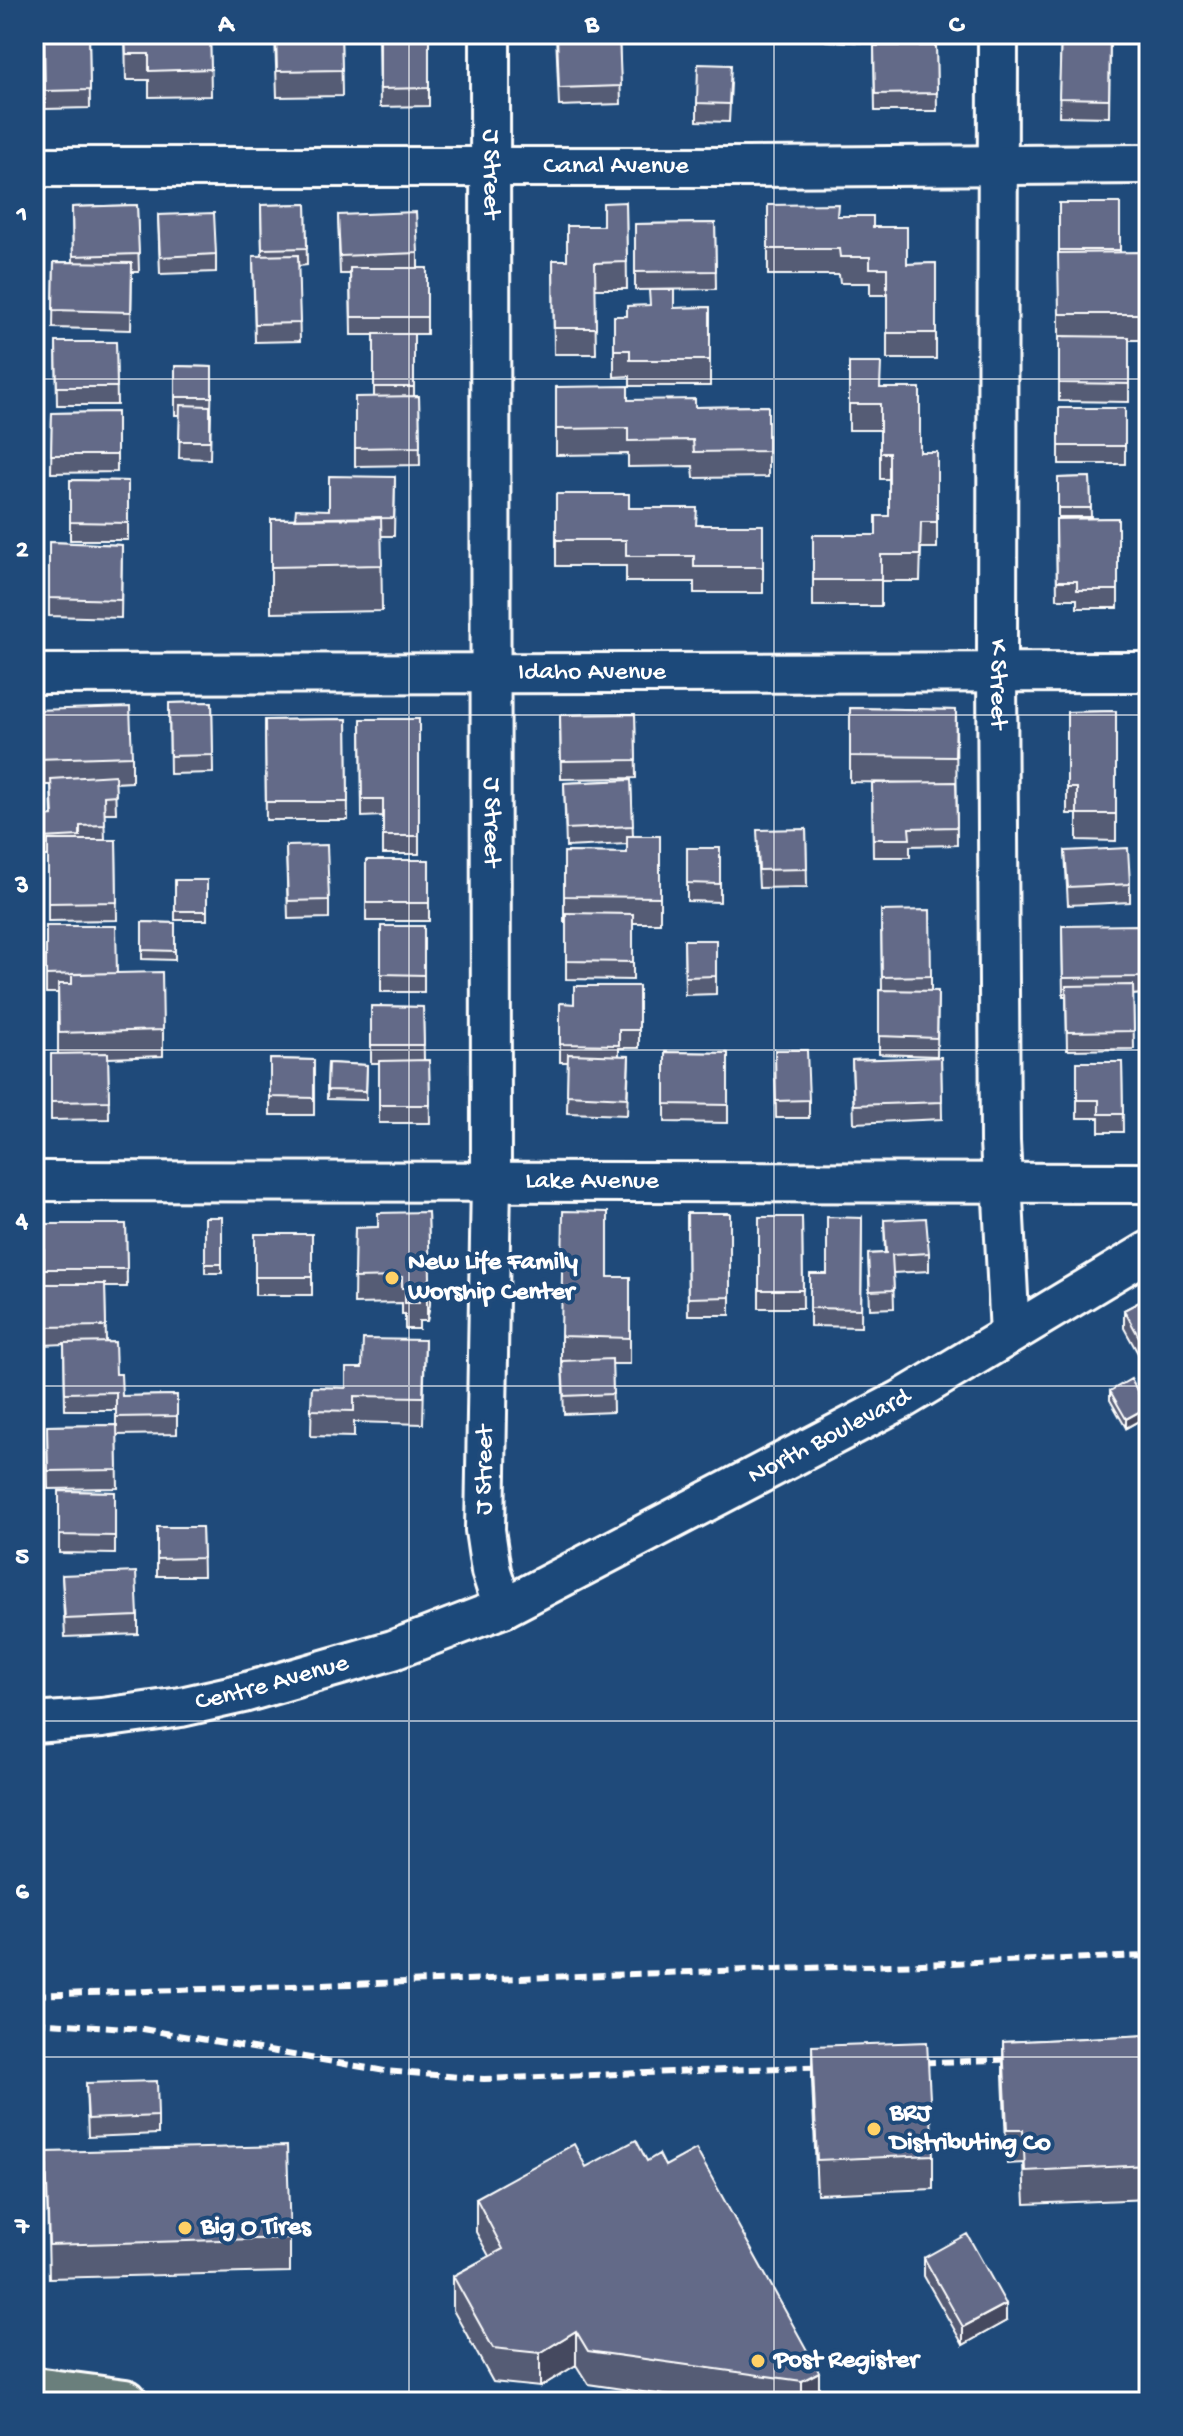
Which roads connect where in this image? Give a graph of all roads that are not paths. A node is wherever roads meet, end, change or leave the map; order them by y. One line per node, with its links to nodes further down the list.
1 (490, 34): 6 (street, J Street)
2 (998, 34): 3 (street, K Street)
3 (997, 164): 4 (street, Canal Avenue); 6 (street, Canal Avenue); 8 (street, K Street)
4 (1149, 164)
5 (34, 167): 6 (street, Canal Avenue)
6 (491, 167): 7 (street, J Street)
7 (488, 672): 8 (street, Idaho Avenue); 10 (street, Idaho Avenue); 12 (street, J Street)
8 (997, 672): 9 (street, Idaho Avenue); 13 (street, K Street)
9 (1149, 672)
10 (34, 674)
11 (34, 1181): 12 (street, Lake Avenue)
12 (491, 1181): 13 (street, Lake Avenue); 17 (street, J Street)
13 (1001, 1181): 14 (street, Lake Avenue); 16 (street, K Street)
14 (1149, 1183)
15 (1149, 1251): 16 (street, North Boulevard)
16 (1010, 1334): 17 (street, North Boulevard)
17 (503, 1608): 18 (street, Centre Avenue)
18 (34, 1723)
19 (34, 2390): 20 (highway)
20 (125, 2402)

